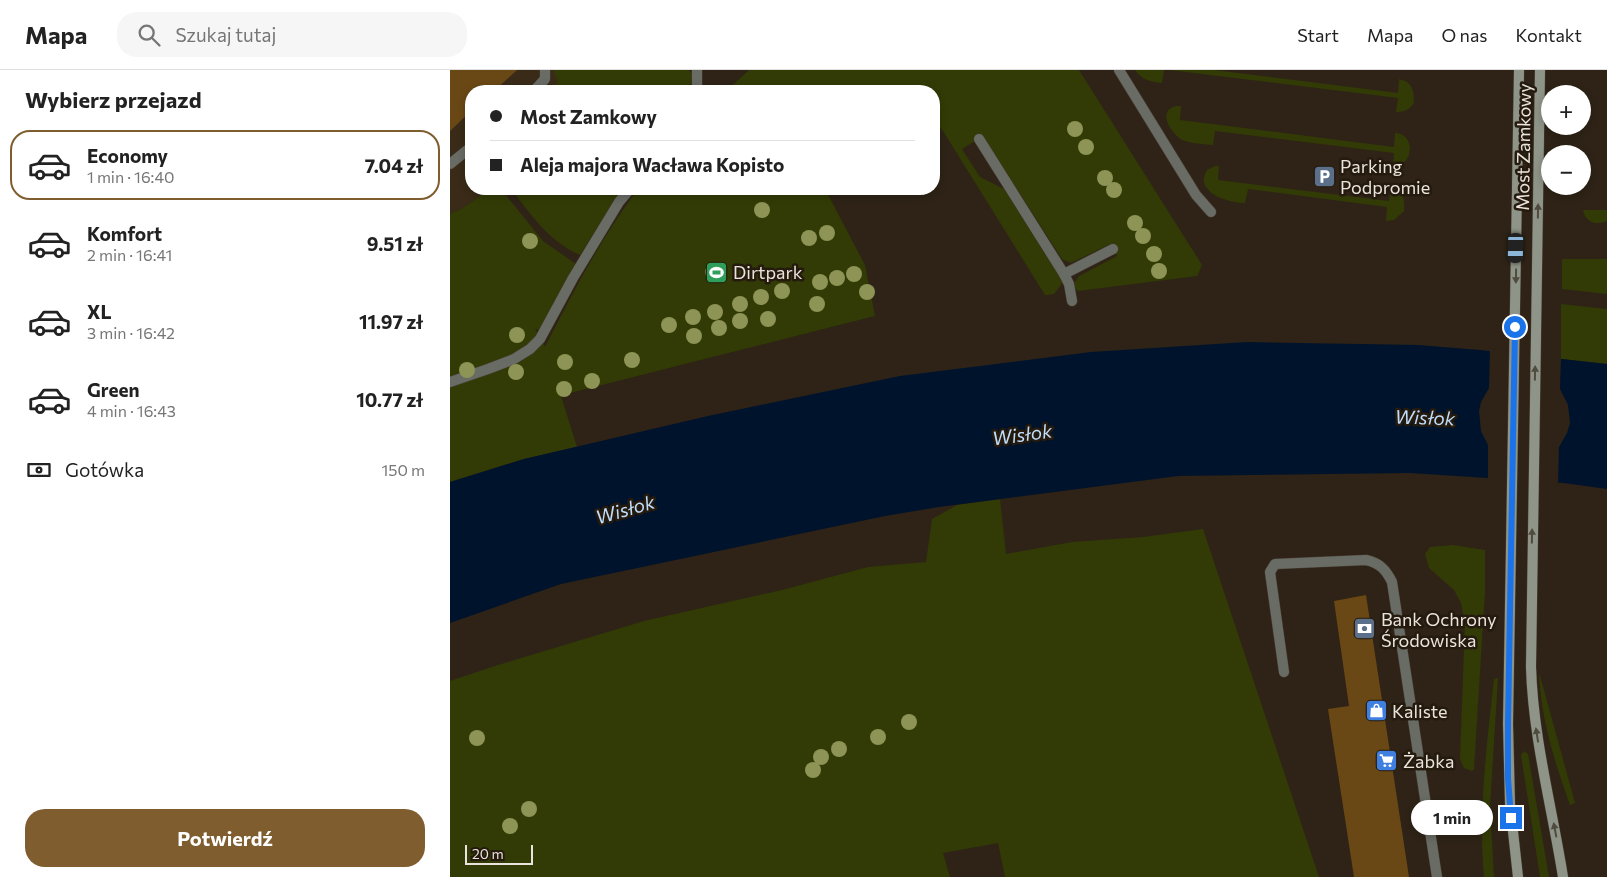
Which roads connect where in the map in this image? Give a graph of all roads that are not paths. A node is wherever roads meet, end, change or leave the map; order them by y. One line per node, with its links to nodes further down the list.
1 (545, 70): 6 (lane)
2 (697, 70): 7 (lane)
3 (1119, 70): 12 (lane)
4 (1519, 70): 19 (main road, Most Zamkowy, one-way to 19)
5 (1540, 70): 20 (main road, Most Zamkowy, one-way to 5)
6 (541, 85)
7 (697, 85)
8 (979, 139): 14 (lane)
9 (465, 152): 10 (lane)
10 (450, 164)
11 (625, 195): 16 (lane)
12 (1211, 212)
13 (1113, 249): 14 (lane)
14 (1064, 274): 15 (lane)
15 (1072, 302)
16 (450, 382)
17 (1284, 672): 18 (lane)
18 (1437, 877)
19 (1518, 877)
20 (1563, 877)

